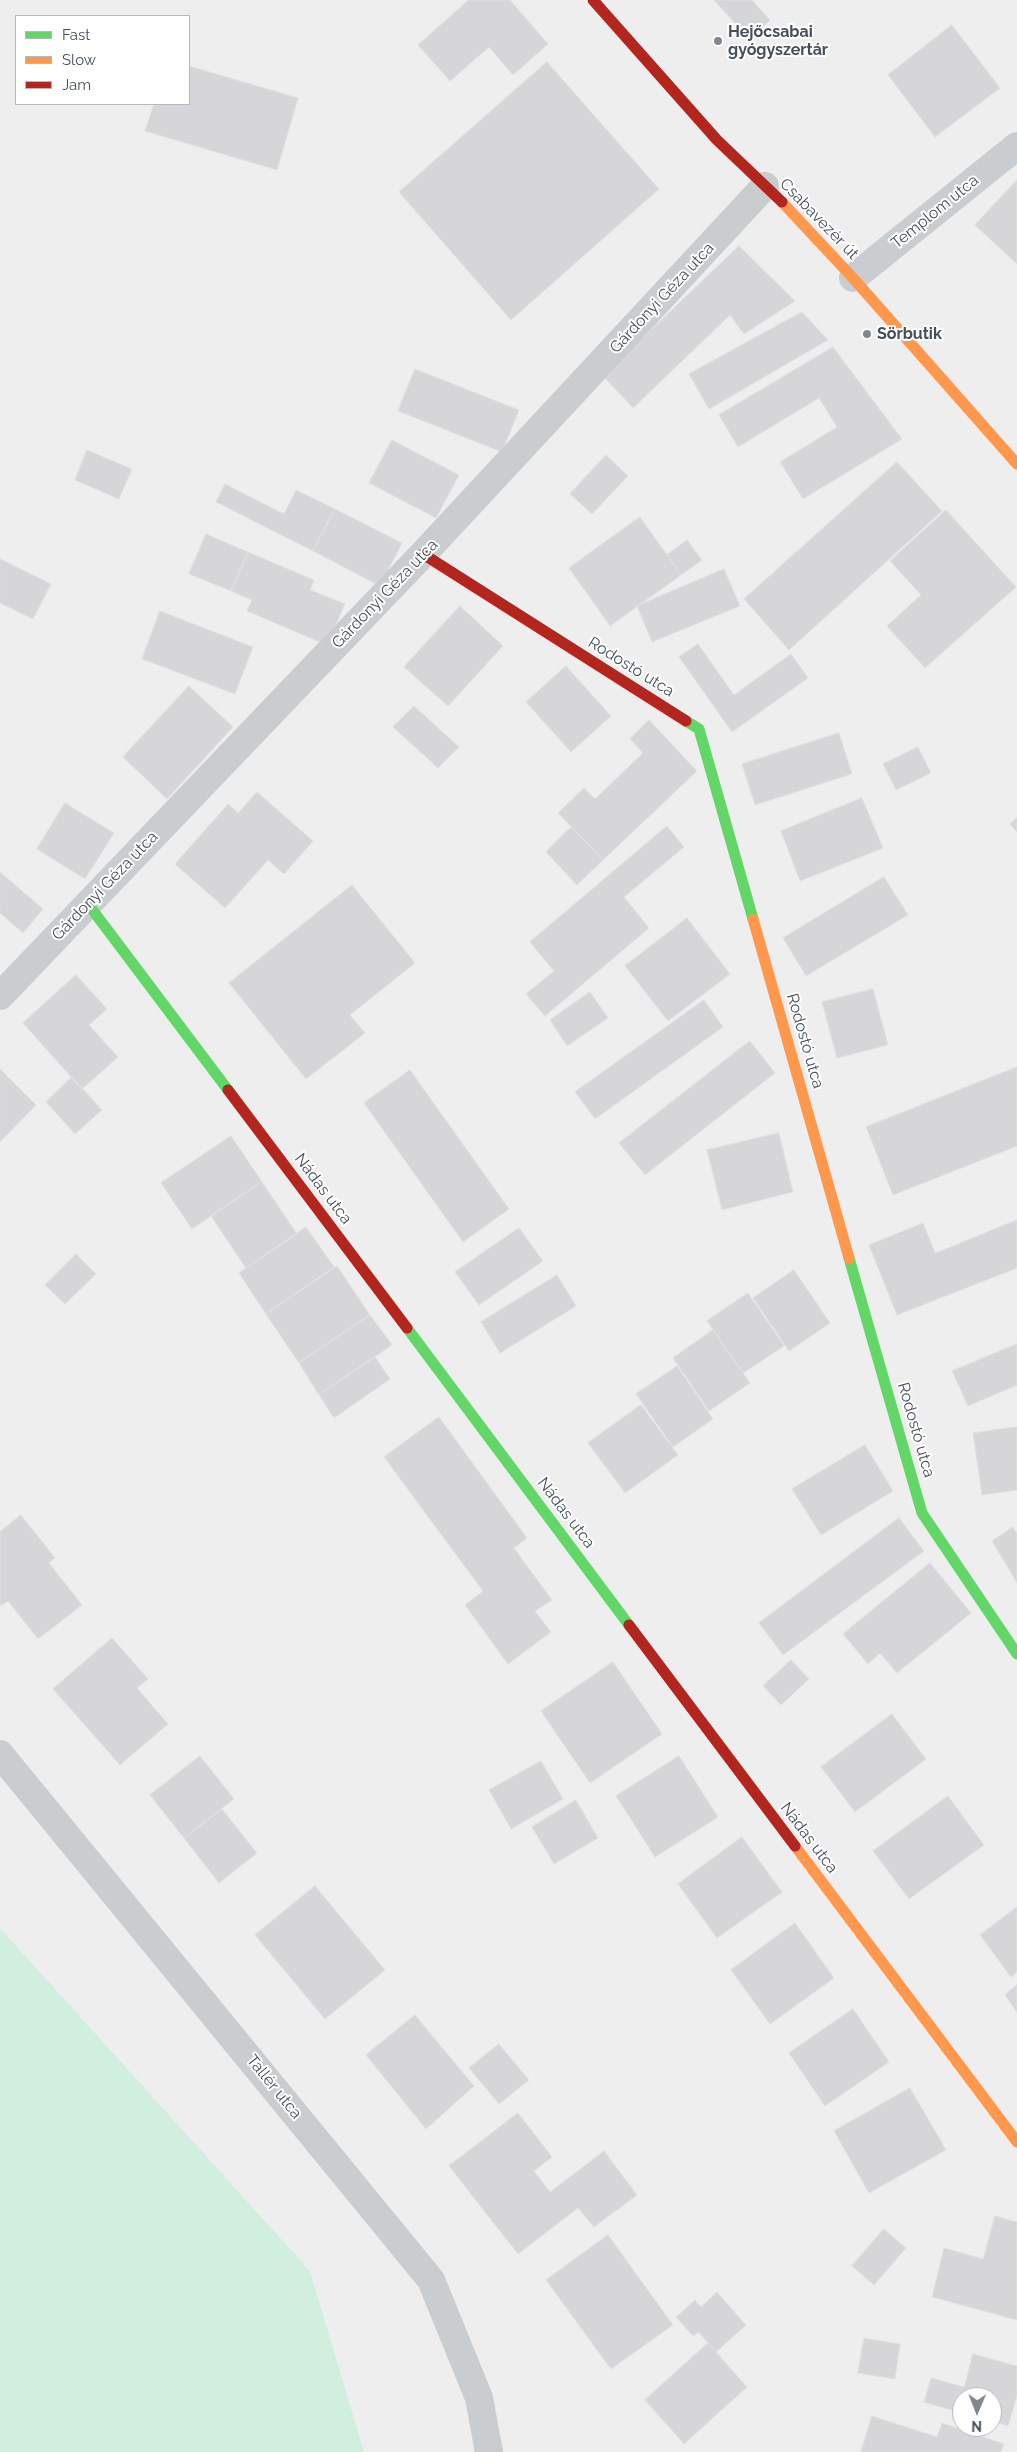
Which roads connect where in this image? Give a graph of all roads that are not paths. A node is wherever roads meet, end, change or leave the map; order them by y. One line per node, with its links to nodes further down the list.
1 (593, 0): 3 (street, Csabavezér út)
2 (1017, 146): 4 (street, Templom utca)
3 (765, 186): 4 (street, Csabavezér út); 6 (street, Gárdonyi Géza utca)
4 (853, 278): 5 (street, Csabavezér út)
5 (1017, 464)
6 (423, 554): 7 (street, Gárdonyi Géza utca); 9 (street, Rodostó utca)
7 (88, 904): 8 (street, Gárdonyi Géza utca); 11 (street, Nádas utca)
8 (0, 996)
9 (1017, 1654)
10 (0, 1754): 12 (street, Tallér utca)
11 (1017, 2142)
12 (489, 2452)

